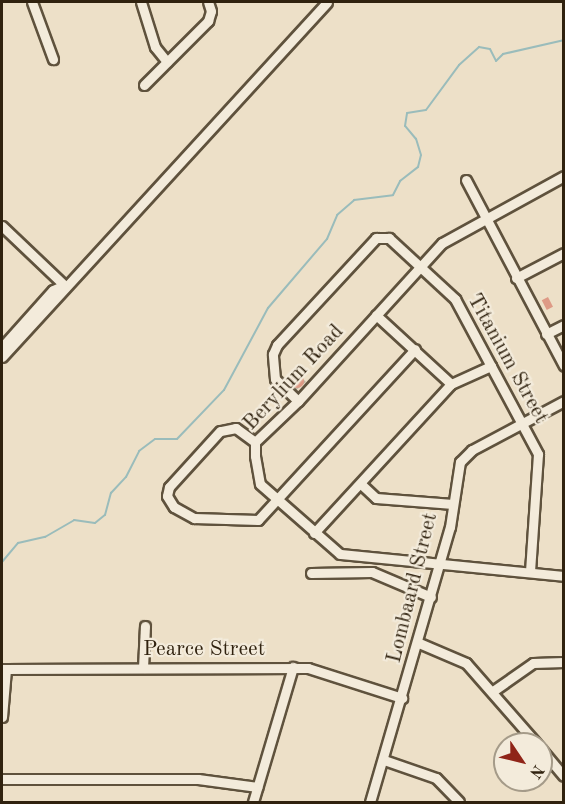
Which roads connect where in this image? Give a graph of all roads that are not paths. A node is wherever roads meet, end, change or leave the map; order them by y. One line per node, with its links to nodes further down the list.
1 (32, 2): 5 (street)
2 (141, 2): 6 (street)
3 (208, 2): 6 (street)
4 (327, 2): 15 (street)
5 (53, 58)
6 (167, 62): 7 (street)
7 (144, 85)
8 (564, 176): 10 (street, Berylium Road)
9 (466, 180): 10 (street)
10 (485, 217): 13 (street, Berylium Road); 14 (street)
11 (2, 226): 15 (street)
12 (564, 253): 14 (street)
13 (420, 267): 16 (street, Berylium Road); 22 (street, Titanium Street); 25 (street, Titanium Street)
14 (516, 278): 18 (street)
15 (64, 285): 19 (street); 21 (street)
16 (376, 315): 20 (street); 25 (street, Berylium Road)
17 (564, 325): 18 (street)
18 (546, 334): 23 (street)
19 (2, 347)
20 (415, 349): 24 (street); 30 (street)
21 (2, 357)
22 (491, 366): 24 (street); 27 (street, Titanium Street)
23 (564, 366)
24 (451, 384): 29 (street)
25 (298, 401): 28 (street, Berylium Road)
26 (564, 401): 27 (street, Lombaard Street)
27 (523, 422): 31 (street, Lombaard Street); 36 (street, Titanium Street)
28 (255, 442): 30 (street, Berylium Road); 30 (street)
29 (362, 485): 31 (street); 32 (street)
30 (276, 498): 32 (street, Berylium Road)
31 (453, 504): 34 (street, Lombaard Street)
32 (314, 533): 33 (street, Berylium Road)
33 (340, 554): 34 (street); 35 (street)
34 (439, 565): 36 (street); 39 (street, Lombaard Street)
35 (340, 570): 37 (street); 39 (street)
36 (530, 572): 38 (street)
37 (311, 573)
38 (564, 576)
39 (431, 597): 41 (street, Lombaard Street)
40 (145, 626): 44 (street)
41 (419, 644): 46 (street); 47 (street, Lombaard Street)
42 (564, 662): 46 (street)
43 (293, 667): 44 (street, Pearce Street); 47 (street, Pearce Street); 54 (street)
44 (142, 668): 45 (street, Pearce Street)
45 (4, 669): 48 (street)
46 (493, 691): 49 (street)
47 (402, 698): 50 (street, Lombaard Street)
48 (2, 717)
49 (527, 732)
50 (384, 760): 56 (street, Lombaard Street); 57 (street)
51 (553, 763): 52 (street)
52 (564, 776)
53 (2, 780): 54 (street)
54 (257, 788): 55 (street)
55 (253, 802)
56 (370, 802)
57 (459, 802)

